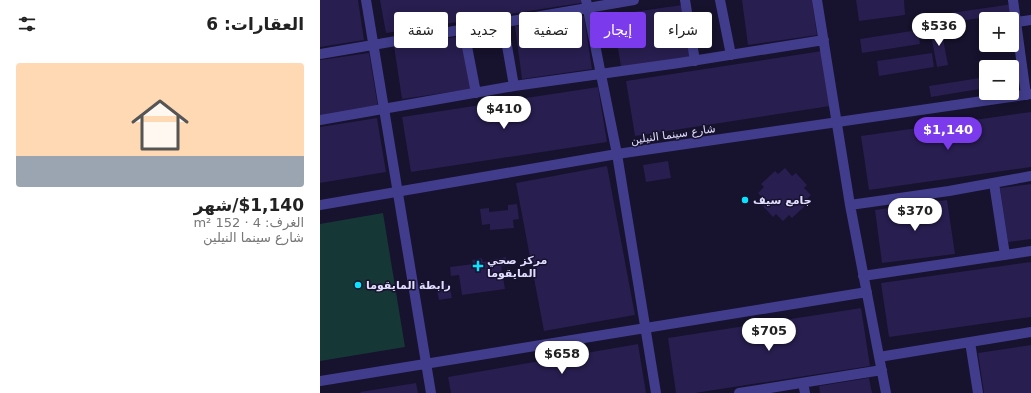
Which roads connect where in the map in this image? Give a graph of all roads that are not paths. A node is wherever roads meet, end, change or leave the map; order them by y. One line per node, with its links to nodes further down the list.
1 (366, 0): 15 (street)
2 (634, 0): 7 (street)
3 (686, 0): 20 (street)
4 (720, 0): 19 (street)
5 (817, 0): 14 (street)
6 (1013, 0): 8 (street)
7 (587, 4): 10 (street); 21 (street)
8 (1015, 12)
9 (1031, 20): 11 (street)
10 (511, 21)
11 (1019, 22)
12 (456, 32): 15 (street)
13 (1019, 34): 24 (street)
14 (824, 40): 19 (street); 27 (street)
15 (372, 44): 18 (street); 25 (street)
16 (467, 48): 23 (street)
17 (507, 48): 22 (street)
18 (320, 54)
19 (731, 55): 20 (street)
20 (695, 61): 21 (street)
21 (600, 74): 22 (street); 28 (street)
22 (514, 86): 23 (street)
23 (476, 94): 25 (street)
24 (1029, 95): 27 (street, شارع سينما النيلين)
25 (383, 110): 26 (street); 31 (street)
26 (320, 120)
27 (836, 122): 28 (street, شارع سينما النيلين); 33 (street)
28 (617, 154): 31 (street, شارع سينما النيلين); 38 (street)
29 (1031, 176): 30 (street)
30 (994, 183): 33 (street); 35 (street)
31 (398, 191): 32 (street, شارع سينما النيلين); 42 (street)
32 (320, 205)
33 (850, 205): 36 (street)
34 (1031, 251): 35 (street)
35 (1005, 255): 36 (street)
36 (863, 276): 37 (street)
37 (867, 292): 38 (street); 41 (street)
38 (646, 328): 42 (street); 47 (street)
39 (1031, 332): 40 (street)
40 (970, 342): 41 (street); 50 (street)
41 (879, 357): 43 (street)
42 (427, 364): 44 (street); 46 (street)
43 (882, 370): 45 (street); 49 (street)
44 (320, 381)
45 (804, 388): 48 (street)
46 (431, 393)
47 (656, 393)
48 (739, 393)
49 (886, 393)
50 (978, 393)

